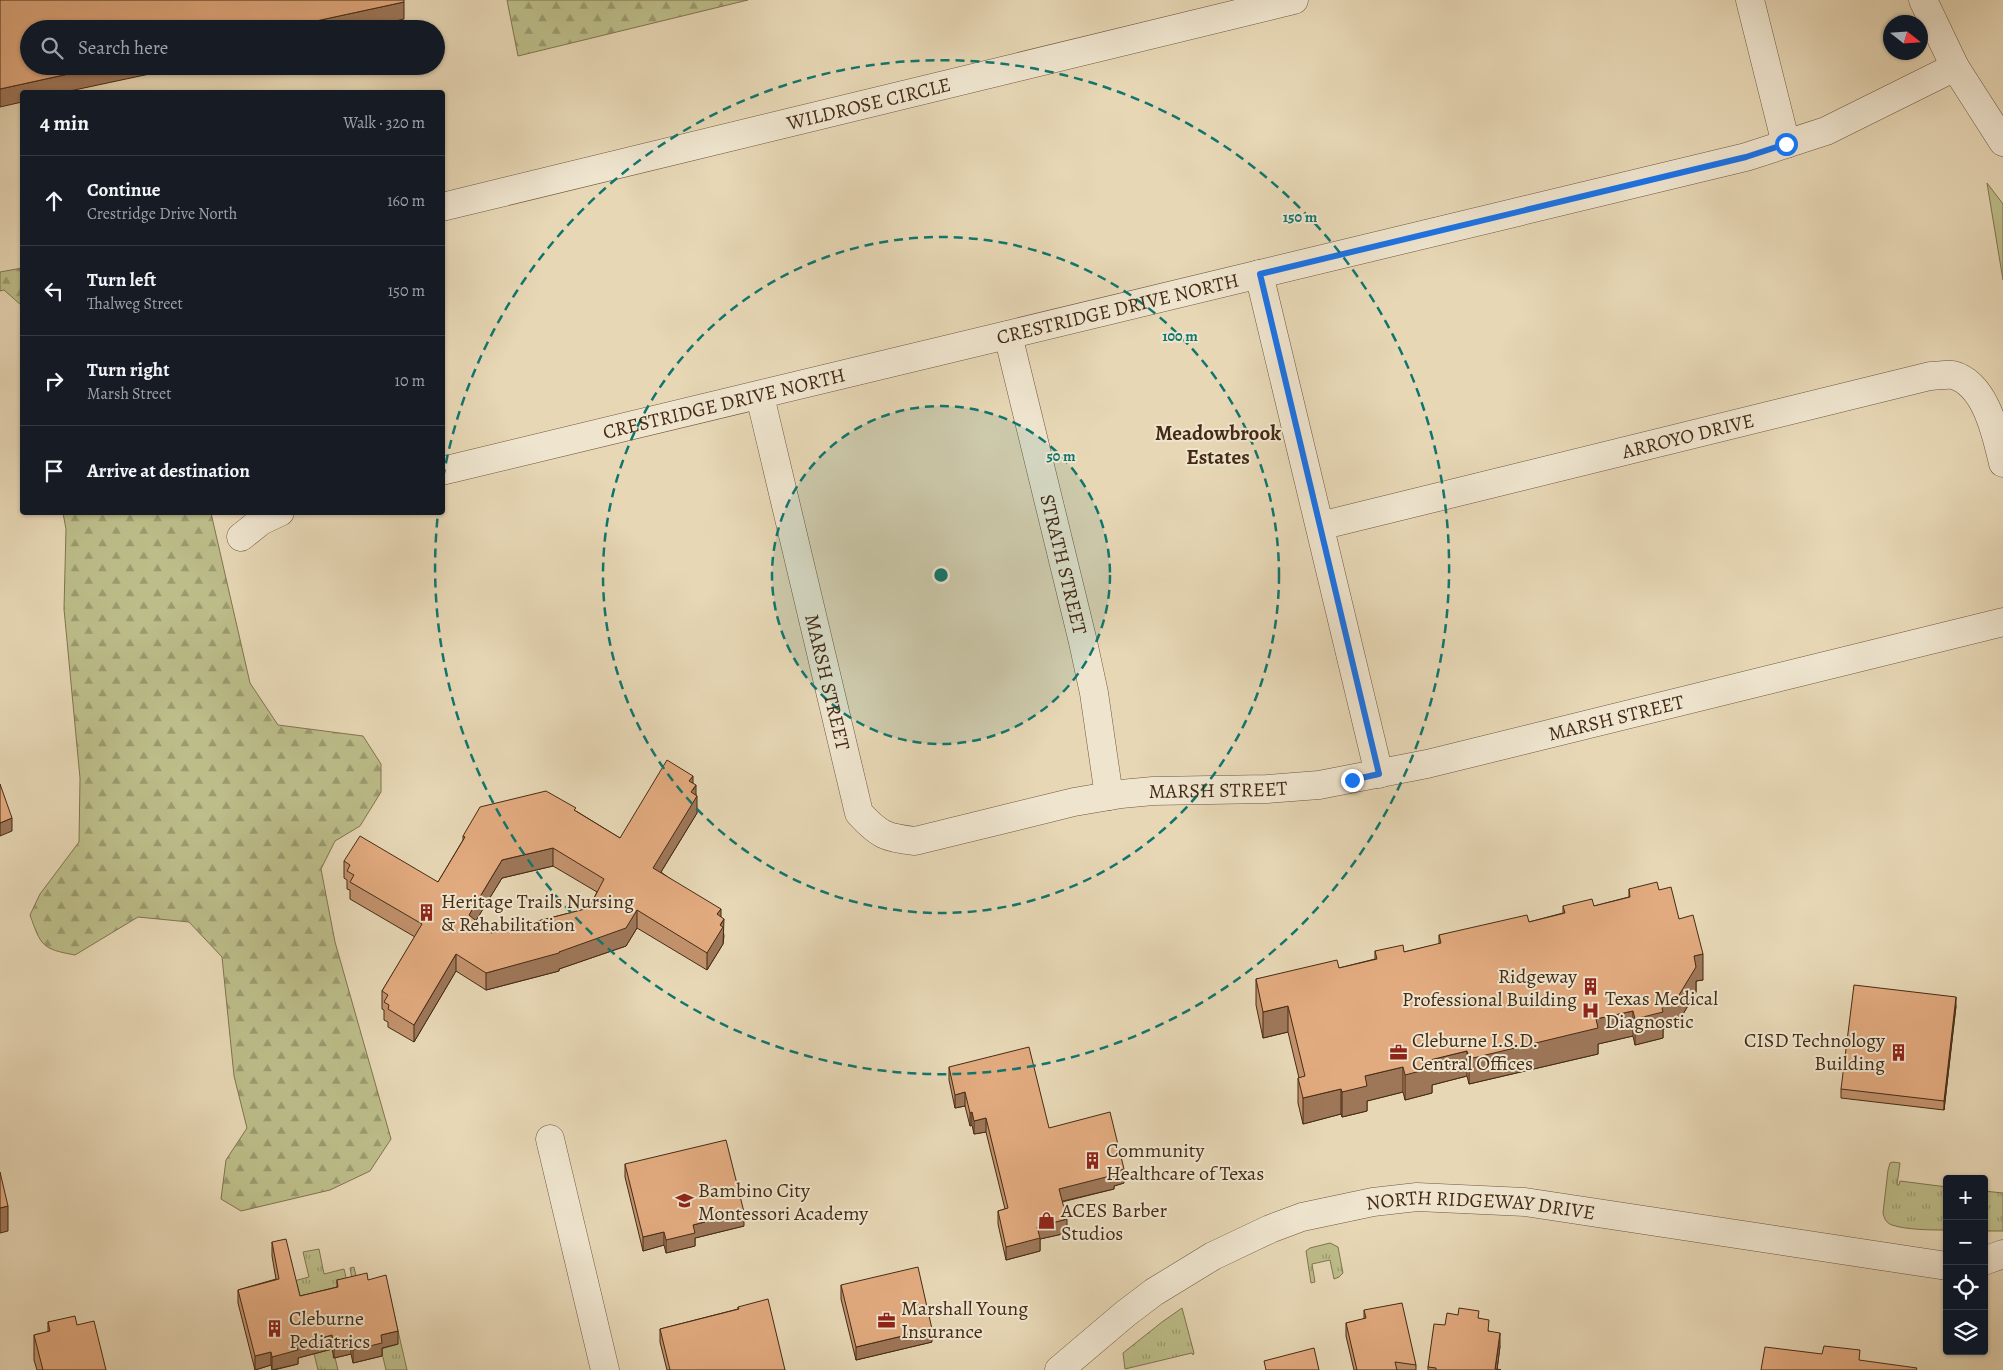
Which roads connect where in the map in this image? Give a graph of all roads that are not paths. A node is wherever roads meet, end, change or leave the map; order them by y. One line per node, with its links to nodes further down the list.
1 (1294, 0): 7 (street, WILDROSE CIRCLE)
2 (1750, 0): 6 (street)
3 (1923, 0): 4 (street)
4 (1955, 67): 5 (street); 6 (street, CRESTRIDGE DRIVE NORTH)
5 (2003, 142)
6 (1786, 144): 8 (street, CRESTRIDGE DRIVE NORTH)
7 (445, 205)
8 (1260, 274): 9 (street, CRESTRIDGE DRIVE NORTH); 14 (street)
9 (1008, 335): 10 (street, CRESTRIDGE DRIVE NORTH); 18 (street, STRATH STREET)
10 (760, 396): 12 (street, CRESTRIDGE DRIVE NORTH); 18 (street, MARSH STREET)
11 (2003, 463): 14 (street, ARROYO DRIVE)
12 (445, 470)
13 (274, 515): 15 (street)
14 (1320, 526): 17 (street)
15 (241, 537)
16 (2003, 622): 17 (street, MARSH STREET)
17 (1379, 774): 18 (street, MARSH STREET)
18 (1109, 796)
19 (550, 1139): 25 (street)
20 (2003, 1254): 21 (street)
21 (1988, 1259)
22 (1943, 1265): 26 (street, NORTH RIDGEWAY DRIVE)
23 (1988, 1270): 24 (street)
24 (2003, 1272)
25 (605, 1370)
26 (1059, 1370)

